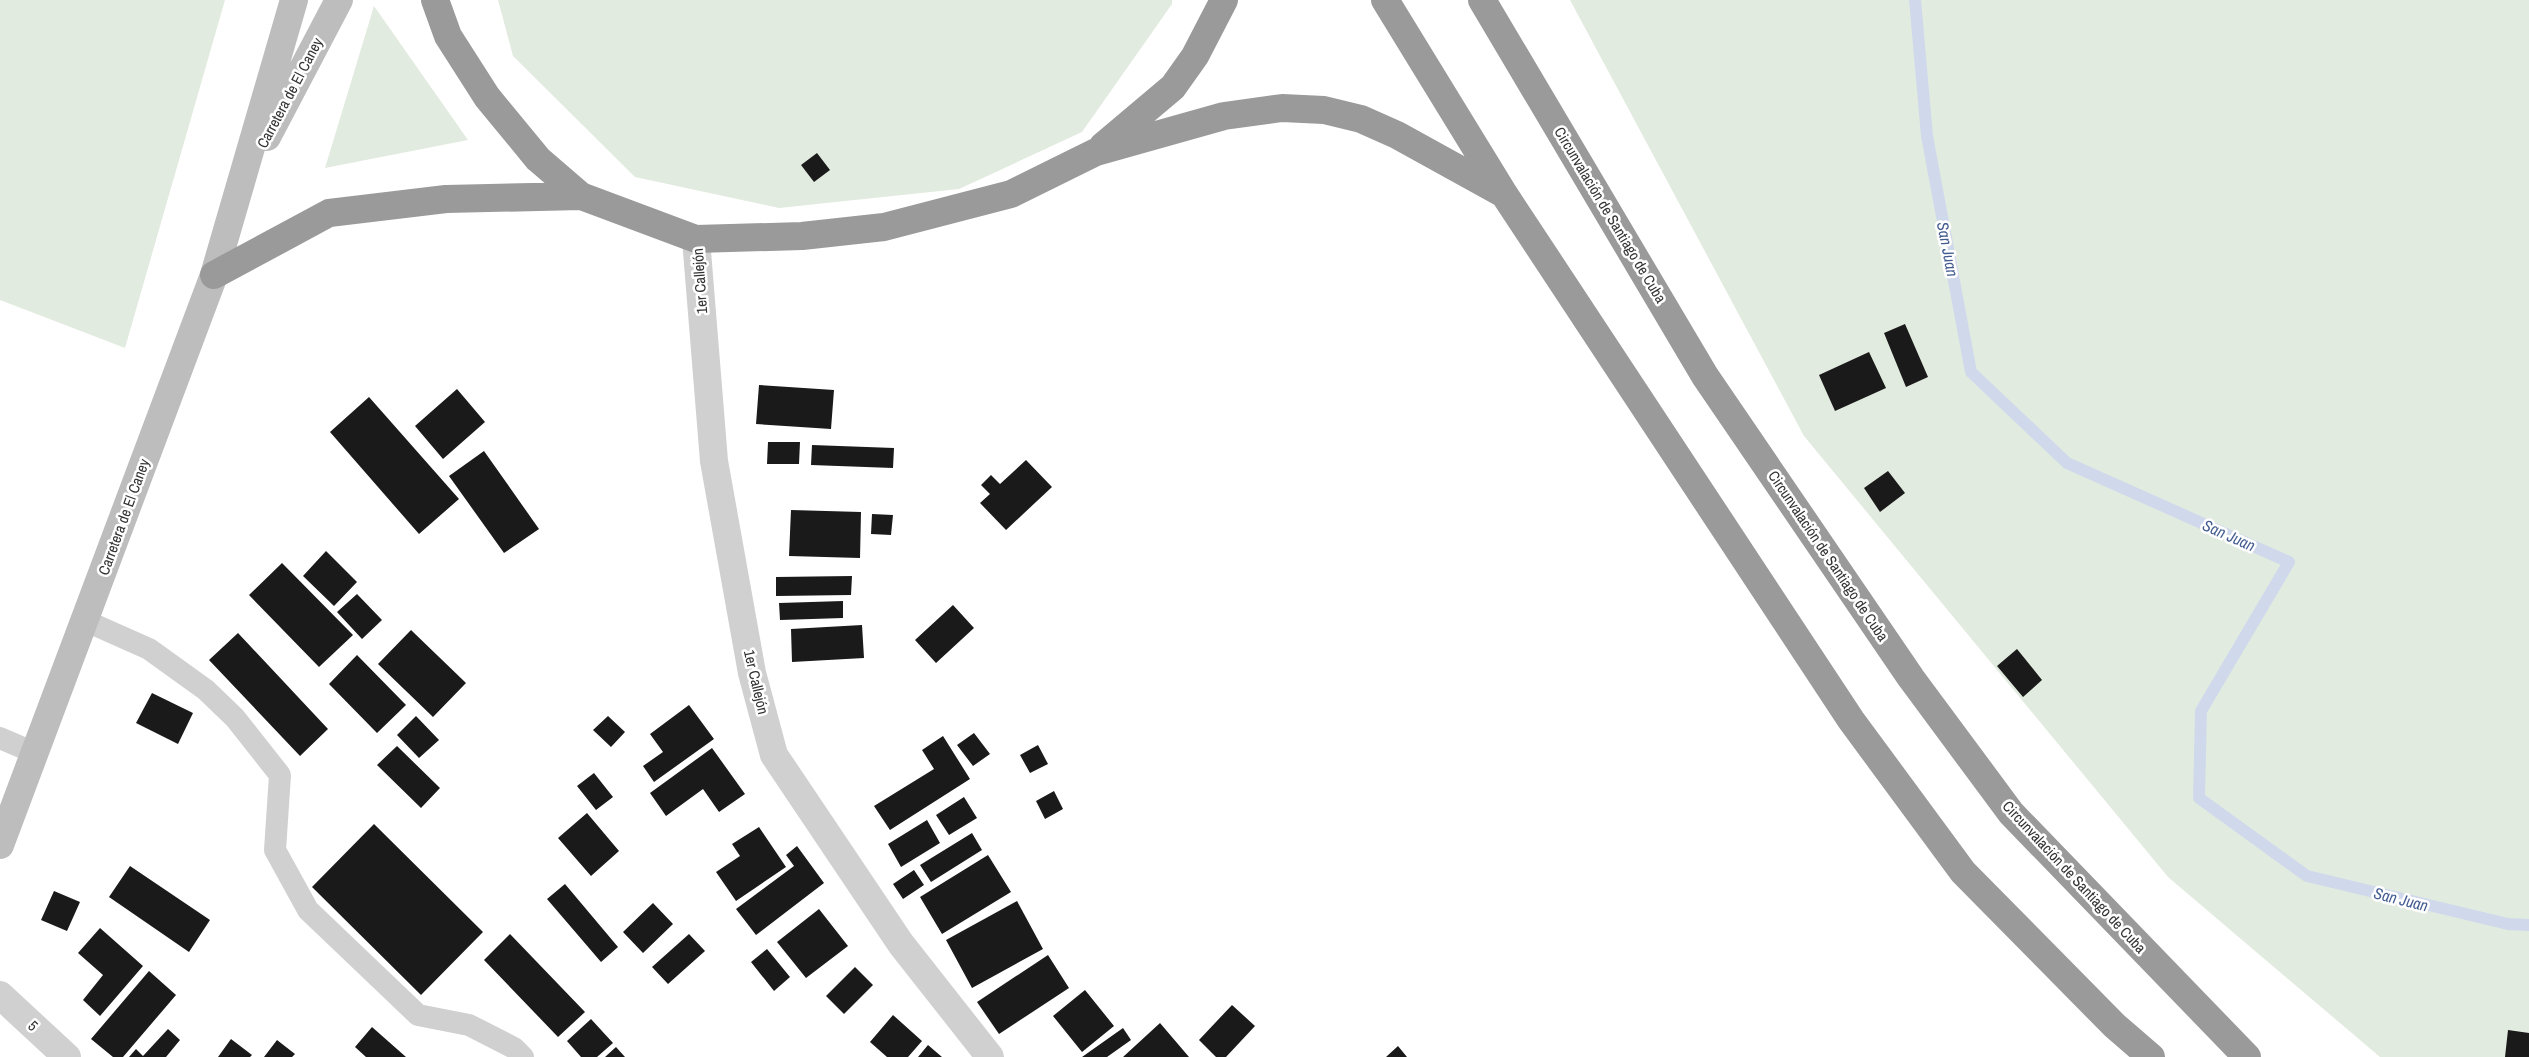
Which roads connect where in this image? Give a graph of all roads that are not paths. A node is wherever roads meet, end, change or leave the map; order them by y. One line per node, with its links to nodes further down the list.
1 (294, 0): 8 (main road, Carretera de El Caney)
2 (339, 0): 8 (main road, Carretera de El Caney)
3 (1224, 0): 7 (highway)
4 (1385, 0): 9 (highway)
5 (1482, 0): 22 (highway, Circunvalación de Santiago de Cuba)
6 (435, 3): 10 (highway)
7 (1096, 152): 9 (highway); 11 (highway)
8 (241, 187): 12 (main road, Carretera de El Caney)
9 (1504, 194): 21 (highway)
10 (581, 196): 11 (highway); 12 (highway)
11 (696, 240): 20 (street, 1er Callejón)
12 (214, 275): 13 (main road, Carretera de El Caney)
13 (86, 621): 15 (main road, Carretera de El Caney); 19 (lane)
14 (0, 738): 15 (lane)
15 (35, 754): 16 (main road, Carretera de El Caney)
16 (0, 844)
17 (0, 995): 18 (street, 5)
18 (67, 1057)
19 (523, 1057)
20 (990, 1057)
21 (2151, 1057)
22 (2248, 1057)

